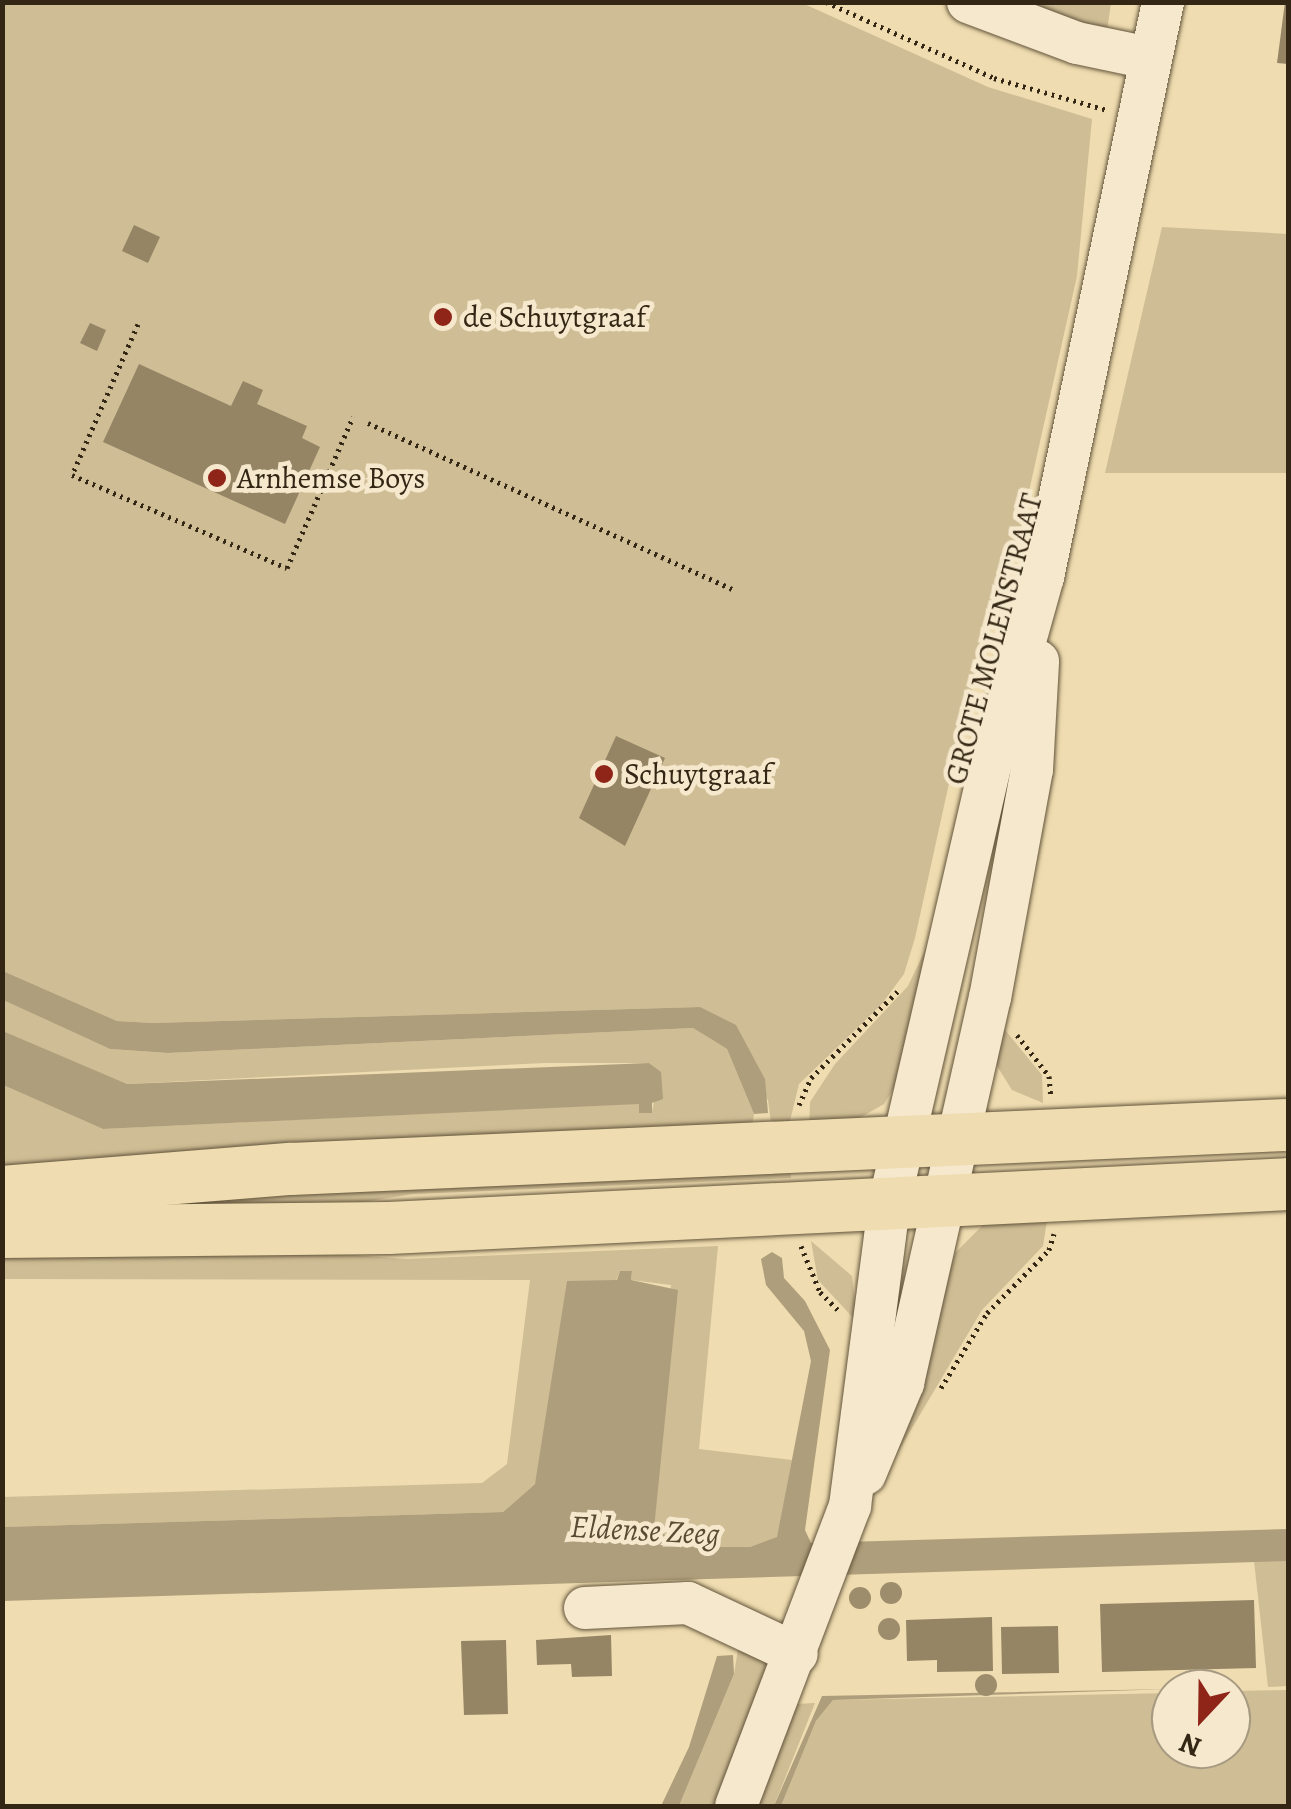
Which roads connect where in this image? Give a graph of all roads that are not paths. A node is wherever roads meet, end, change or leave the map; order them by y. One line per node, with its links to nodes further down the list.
1 (968, 2): 3 (street)
2 (1162, 2): 3 (street, GROTE MOLENSTRAAT)
3 (1150, 58): 4 (street, GROTE MOLENSTRAAT)
4 (1043, 577): 6 (street, GROTE MOLENSTRAAT); 7 (street, GROTE MOLENSTRAAT)
5 (1288, 1125): 6 (main road)
6 (959, 1138): 7 (main road); 10 (street, GROTE MOLENSTRAAT)
7 (905, 1141): 9 (main road); 11 (street, GROTE MOLENSTRAAT)
8 (1288, 1184): 10 (main road)
9 (2, 1192)
10 (945, 1202): 11 (main road); 13 (street, GROTE MOLENSTRAAT)
11 (889, 1204): 12 (main road); 13 (street, GROTE MOLENSTRAAT)
12 (2, 1232)
13 (848, 1515): 15 (street, GROTE MOLENSTRAAT)
14 (584, 1608): 15 (street)
15 (797, 1654): 16 (street, GROTE MOLENSTRAAT)
16 (736, 1806)

